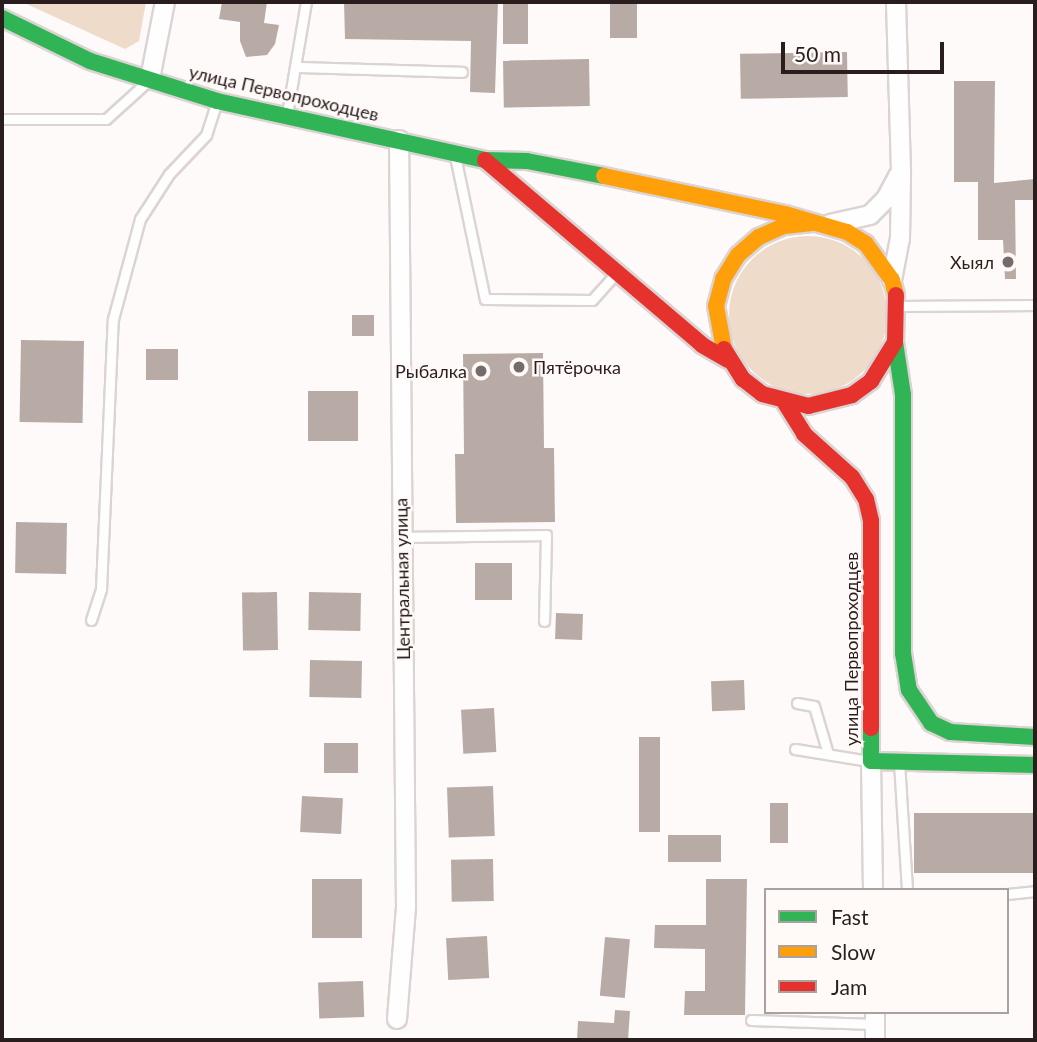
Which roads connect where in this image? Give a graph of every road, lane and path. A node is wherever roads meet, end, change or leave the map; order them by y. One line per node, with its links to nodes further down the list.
1 (165, 2): 7 (street)
2 (306, 2): 5 (lane)
3 (897, 2): 14 (street)
4 (2, 18): 7 (street, улица Первопроходцев)
5 (295, 67): 6 (lane); 9 (lane)
6 (462, 72)
7 (150, 79): 8 (street, улица Первопроходцев); 10 (lane)
8 (217, 101): 9 (street, улица Первопроходцев); 24 (lane)
9 (286, 115): 11 (street, улица Первопроходцев)
10 (2, 118)
11 (400, 140): 12 (street, улица Первопроходцев); 23 (street, Центральная улица)
12 (454, 150): 13 (street, улица Первопроходцев); 16 (lane)
13 (485, 160): 15 (street, улица Первопроходцев); 16 (street, улица Первопроходцев)
14 (901, 172): 15 (street); 17 (street)
15 (819, 224): 17 (street, улица Первопроходцев); 21 (street, улица Первопроходцев)
16 (618, 270): 21 (street, улица Первопроходцев)
17 (892, 281): 19 (street, улица Первопроходцев)
18 (1035, 305): 19 (lane)
19 (899, 306): 20 (street, улица Первопроходцев)
20 (895, 341): 22 (street, улица Первопроходцев); 27 (street, улица Первопроходцев)
21 (728, 360): 22 (street, улица Первопроходцев)
22 (785, 404): 30 (street, улица Первопроходцев)
23 (401, 537): 25 (lane); 37 (street, Центральная улица)
24 (91, 620)
25 (544, 621)
26 (797, 703): 29 (lane)
27 (1035, 737)
28 (794, 749): 29 (lane)
29 (828, 754): 30 (lane)
30 (871, 761): 31 (street, улица Первопроходцев); 33 (street)
31 (899, 762): 32 (street, улица Первопроходцев); 34 (lane)
32 (1035, 765)
33 (873, 888)
34 (907, 888)
35 (1035, 891): 36 (lane)
36 (1009, 894)
37 (397, 1018)
38 (751, 1020): 39 (lane)
39 (875, 1025)

